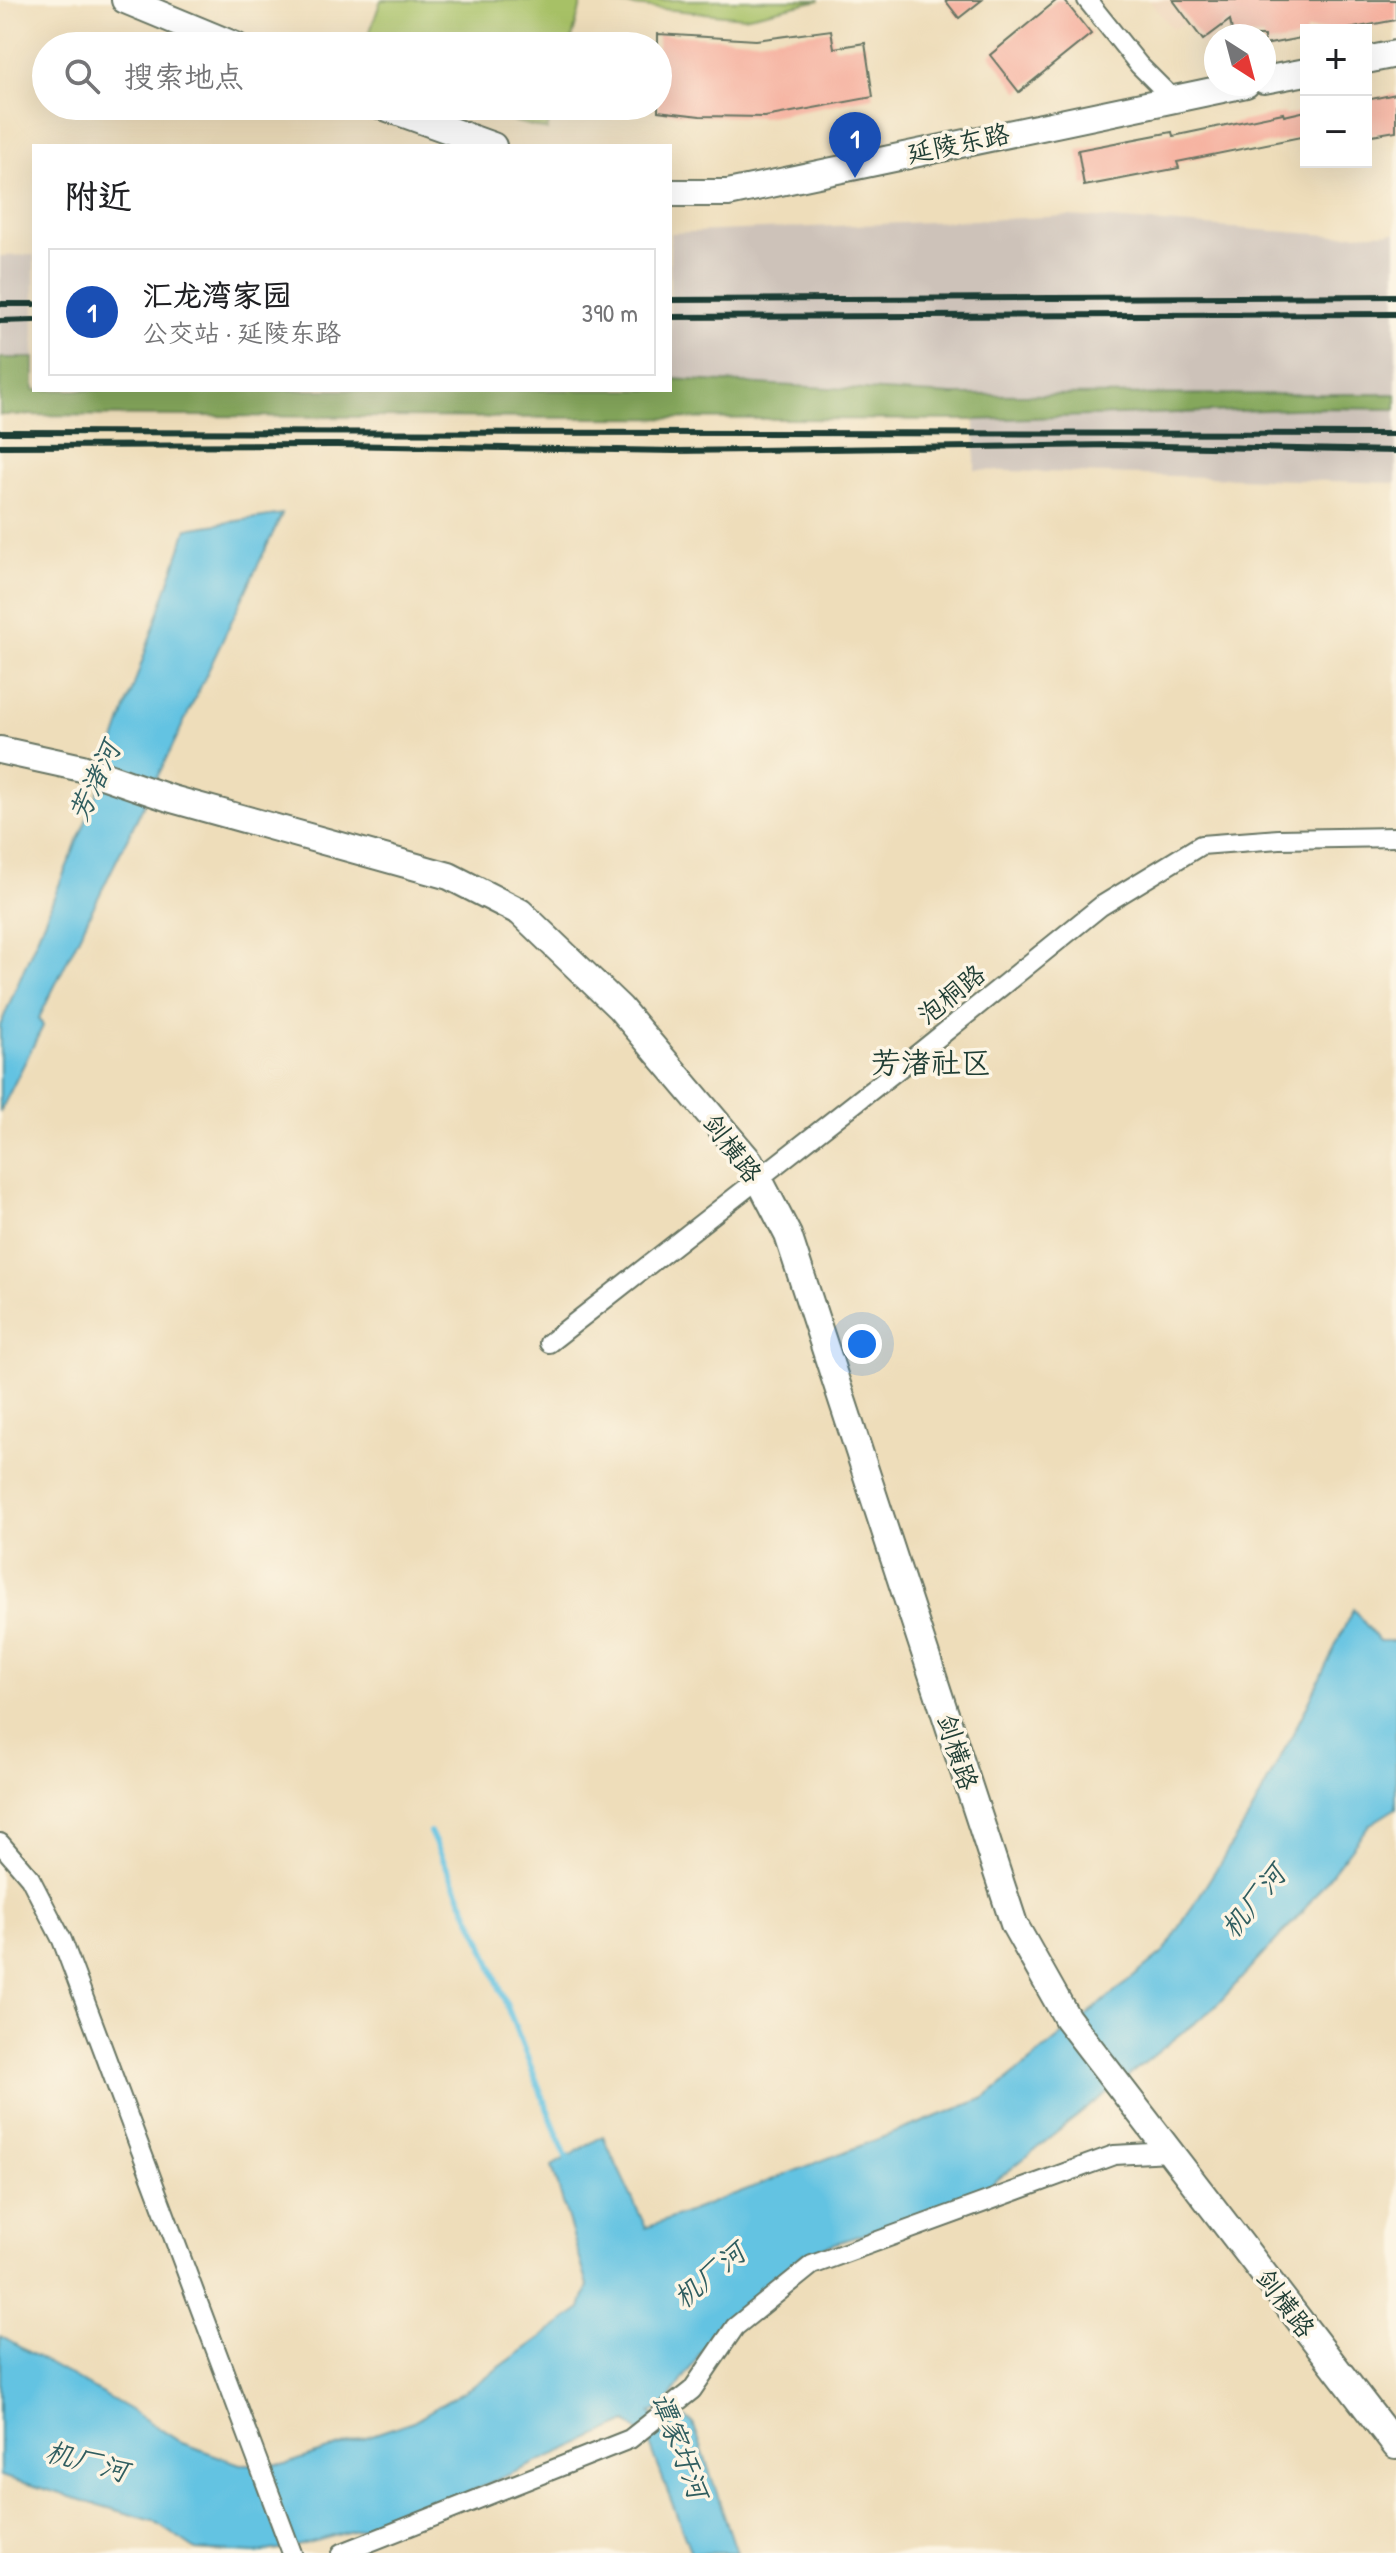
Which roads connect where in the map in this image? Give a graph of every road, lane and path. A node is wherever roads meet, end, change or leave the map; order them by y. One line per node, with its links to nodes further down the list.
1 (125, 0): 3 (street)
2 (1087, 0): 9 (street)
3 (202, 32)
4 (1396, 54): 5 (street)
5 (1372, 59)
6 (1300, 73): 7 (street)
7 (1276, 78)
8 (1204, 93): 9 (street, 延陵东路)
9 (1173, 99): 12 (street, 延陵东路)
10 (421, 120): 11 (street)
11 (487, 144)
12 (672, 193)
13 (0, 750): 15 (street, 剑横路)
14 (1396, 837): 15 (street, 泡桐路)
15 (758, 1178): 16 (street, 泡桐路); 18 (street, 剑横路)
16 (549, 1343)
17 (0, 1843): 20 (street)
18 (1170, 2152): 19 (street, 剑横路); 21 (street)
19 (1396, 2446)
20 (292, 2553)
21 (342, 2553)

